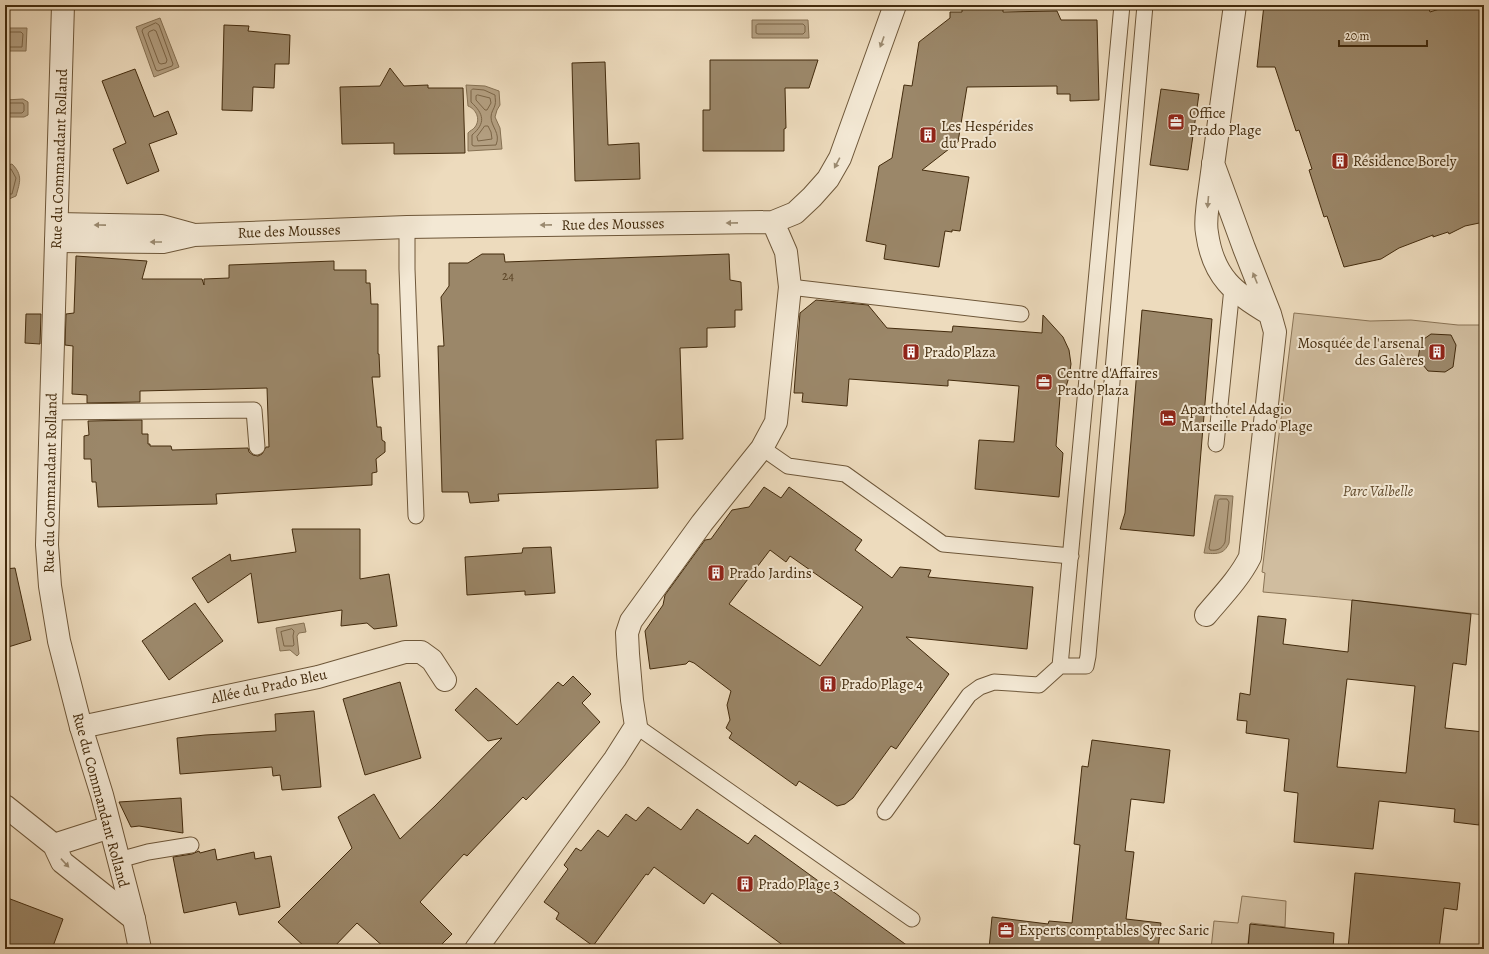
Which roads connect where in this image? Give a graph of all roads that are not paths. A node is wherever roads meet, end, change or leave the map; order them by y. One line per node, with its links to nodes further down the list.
1 (63, 5): 9 (street, Rue du Commandant Rolland)
2 (895, 5): 7 (street, Rue des Mousses, one-way to 7)
3 (1122, 5): 21 (lane)
4 (1146, 5): 23 (lane)
5 (1235, 5): 6 (street)
6 (1213, 163): 10 (street); 11 (street, one-way to 11)
7 (773, 222): 8 (street, Rue des Mousses, one-way to 8); 12 (street)
8 (407, 227): 9 (street, Rue des Mousses, one-way to 9); 20 (lane)
9 (56, 233): 16 (street, Rue du Commandant Rolland)
10 (1244, 248): 11 (street); 15 (street, one-way to 10)
11 (1214, 261): 13 (street)
12 (790, 287): 14 (lane); 19 (street)
13 (1232, 288): 15 (street); 17 (lane)
14 (1021, 314)
15 (1270, 314): 22 (street)
16 (51, 412): 18 (lane); 26 (street, Rue du Commandant Rolland)
17 (1216, 444)
18 (257, 447)
19 (762, 448): 21 (lane); 25 (street)
20 (416, 516)
21 (1071, 556): 23 (lane)
22 (1206, 615)
23 (1060, 666): 28 (lane)
24 (445, 680): 26 (street, Allée du Prado Bleu)
25 (636, 726): 34 (lane); 36 (street)
26 (81, 727): 29 (street, Rue du Commandant Rolland)
27 (5, 806): 30 (street)
28 (885, 812)
29 (110, 827): 30 (street); 32 (street, Rue du Commandant Rolland)
30 (47, 840): 33 (street, one-way to 33)
31 (191, 845): 32 (lane)
32 (119, 860): 33 (street, Rue du Commandant Rolland)
33 (134, 919): 35 (street, Rue du Commandant Rolland)
34 (912, 919)
35 (140, 949)
36 (476, 949)

